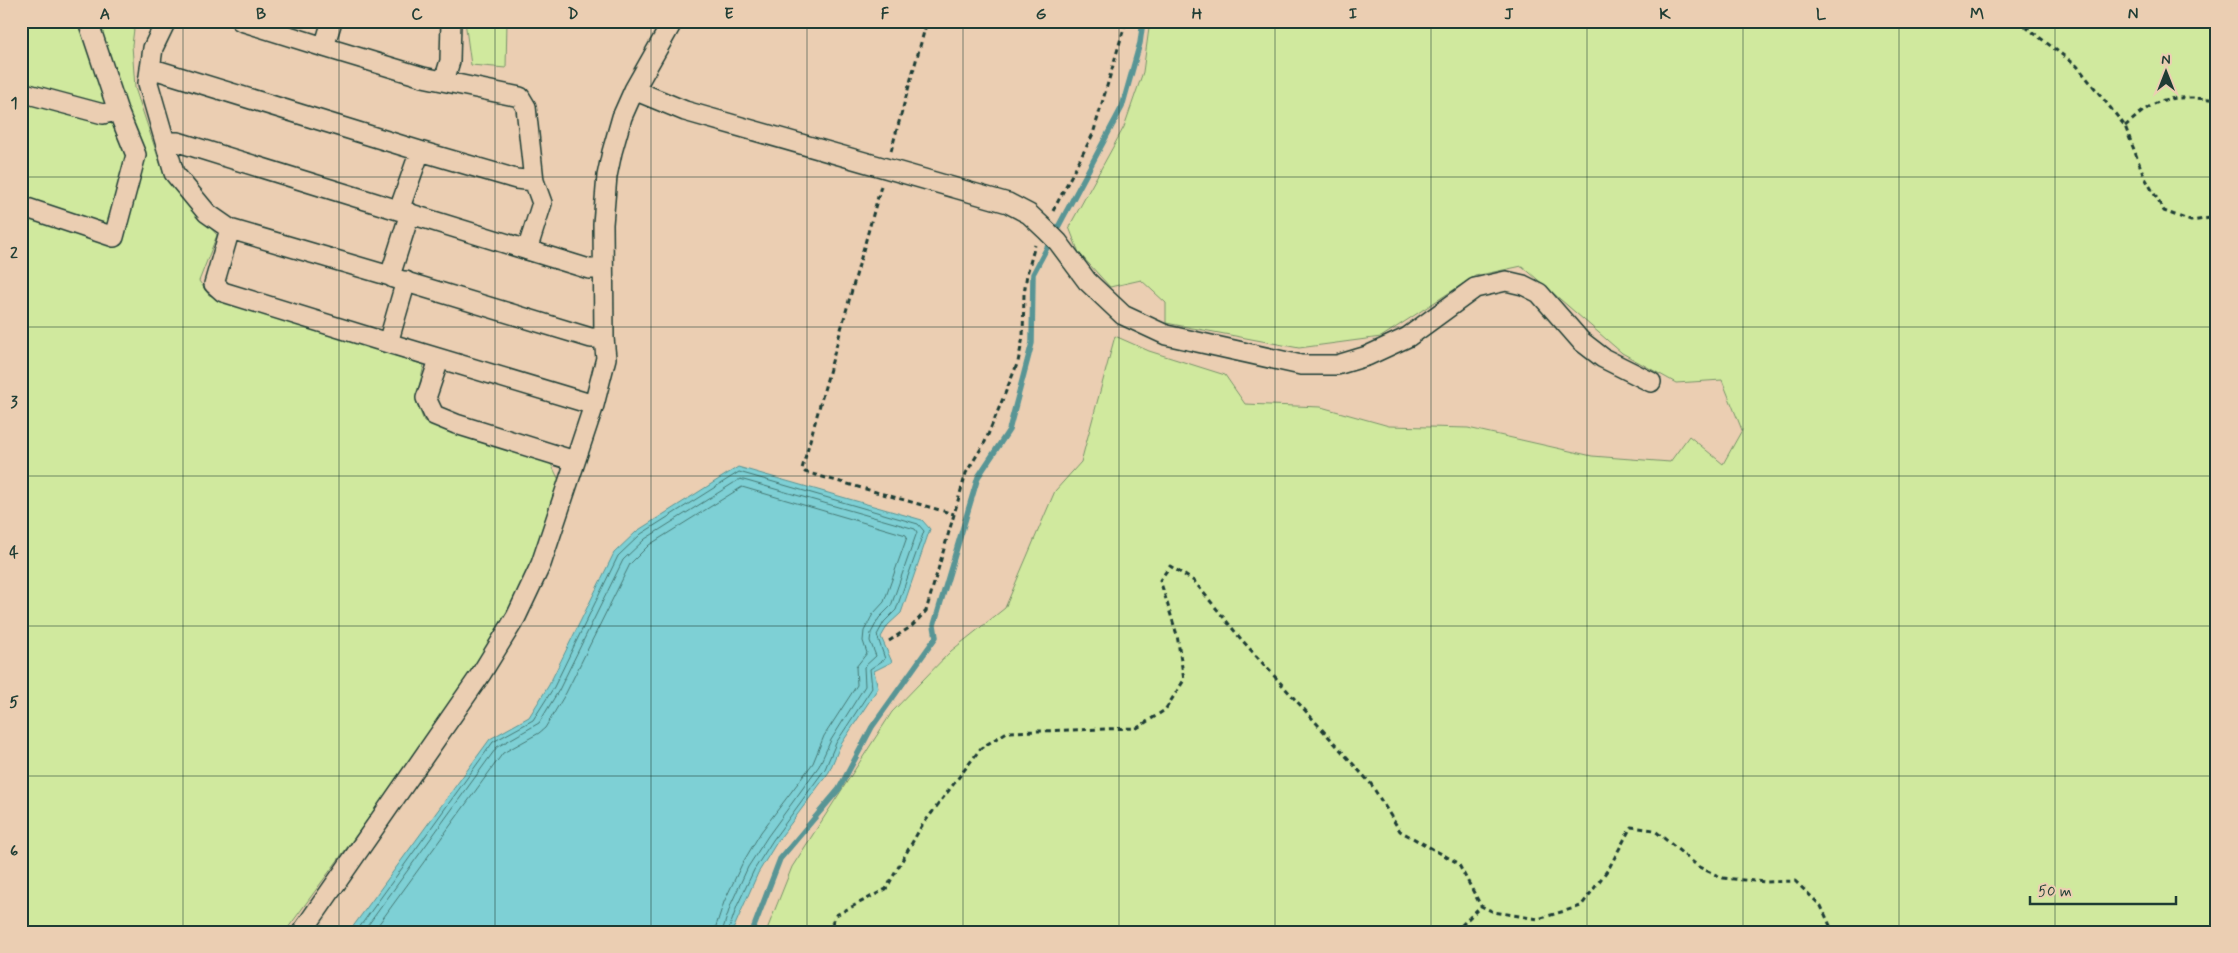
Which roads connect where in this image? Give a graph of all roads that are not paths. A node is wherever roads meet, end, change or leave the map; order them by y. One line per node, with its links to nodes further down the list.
1 (88, 21): 12 (street)
2 (166, 21): 8 (street)
3 (241, 21): 7 (street)
4 (332, 21): 7 (street)
5 (451, 21): 9 (street)
6 (673, 21): 10 (street)
7 (324, 47): 9 (street)
8 (150, 68): 13 (street); 14 (street)
9 (444, 81): 15 (street)
10 (634, 90): 20 (street); 25 (street)
11 (21, 92): 12 (street)
12 (118, 111): 16 (street)
13 (167, 142): 17 (street); 18 (street)
14 (420, 151): 15 (street); 17 (street)
15 (534, 181): 19 (street)
16 (21, 206)
17 (405, 211): 19 (street); 21 (street)
18 (230, 229): 21 (street); 23 (street)
19 (527, 250): 20 (street)
20 (603, 269): 22 (street)
21 (398, 279): 22 (street); 23 (street)
22 (604, 338): 26 (street)
23 (388, 343): 24 (street)
24 (440, 360): 26 (street); 27 (street)
25 (1651, 382)
26 (594, 405): 27 (street)
27 (575, 461): 28 (street)
28 (302, 932)

